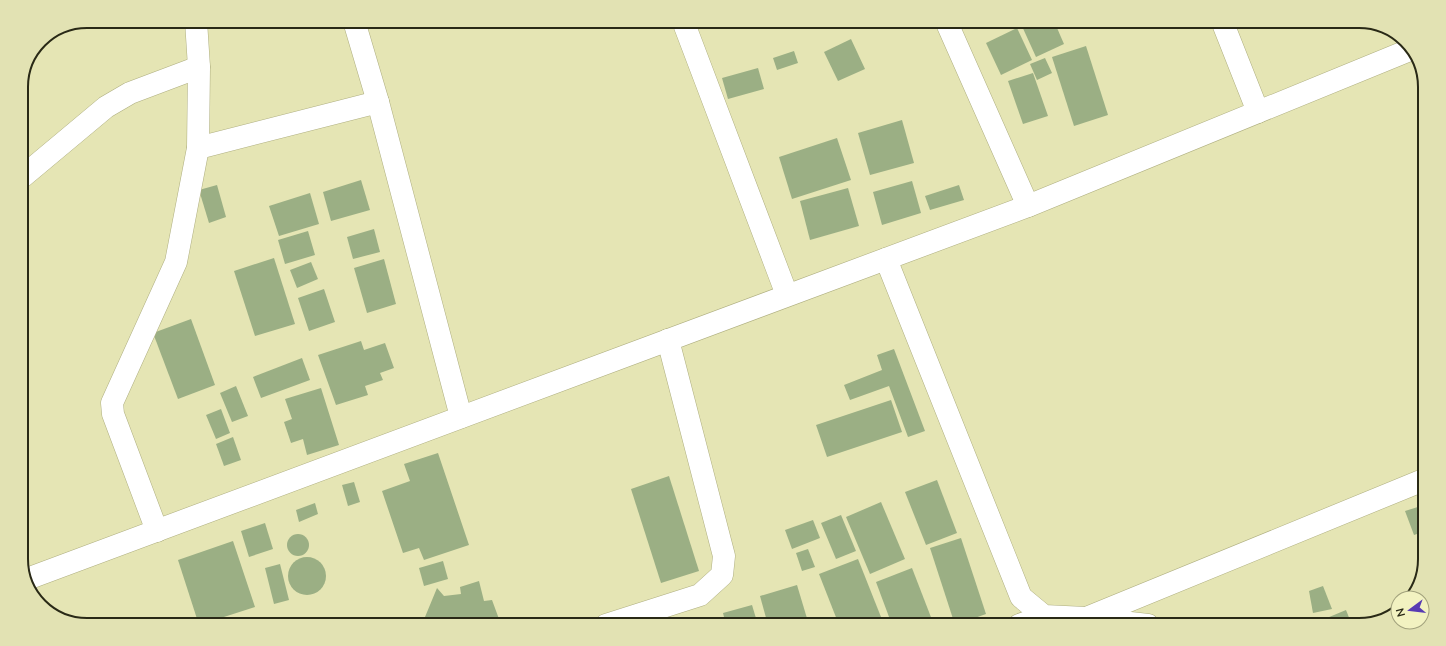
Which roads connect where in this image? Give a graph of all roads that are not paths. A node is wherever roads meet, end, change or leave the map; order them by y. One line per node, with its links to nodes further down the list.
1 (196, 28): 7 (street)
2 (356, 28): 8 (street)
3 (686, 28): 14 (street)
4 (949, 28): 12 (street)
5 (1225, 28): 9 (street)
6 (1406, 51): 9 (street)
7 (199, 67): 10 (street); 11 (street)
8 (378, 102): 10 (street); 16 (street)
9 (1258, 112): 12 (street)
10 (198, 148): 18 (street)
11 (28, 172)
12 (1028, 206): 13 (street)
13 (886, 259): 14 (street); 20 (street)
14 (787, 295): 15 (street)
15 (668, 340): 16 (street); 21 (street)
16 (461, 417): 18 (street)
17 (1418, 482): 23 (street)
18 (157, 531): 19 (street)
19 (31, 577)
20 (1044, 616): 22 (street); 23 (street)
21 (628, 618)
22 (1038, 618)
23 (1086, 618)

